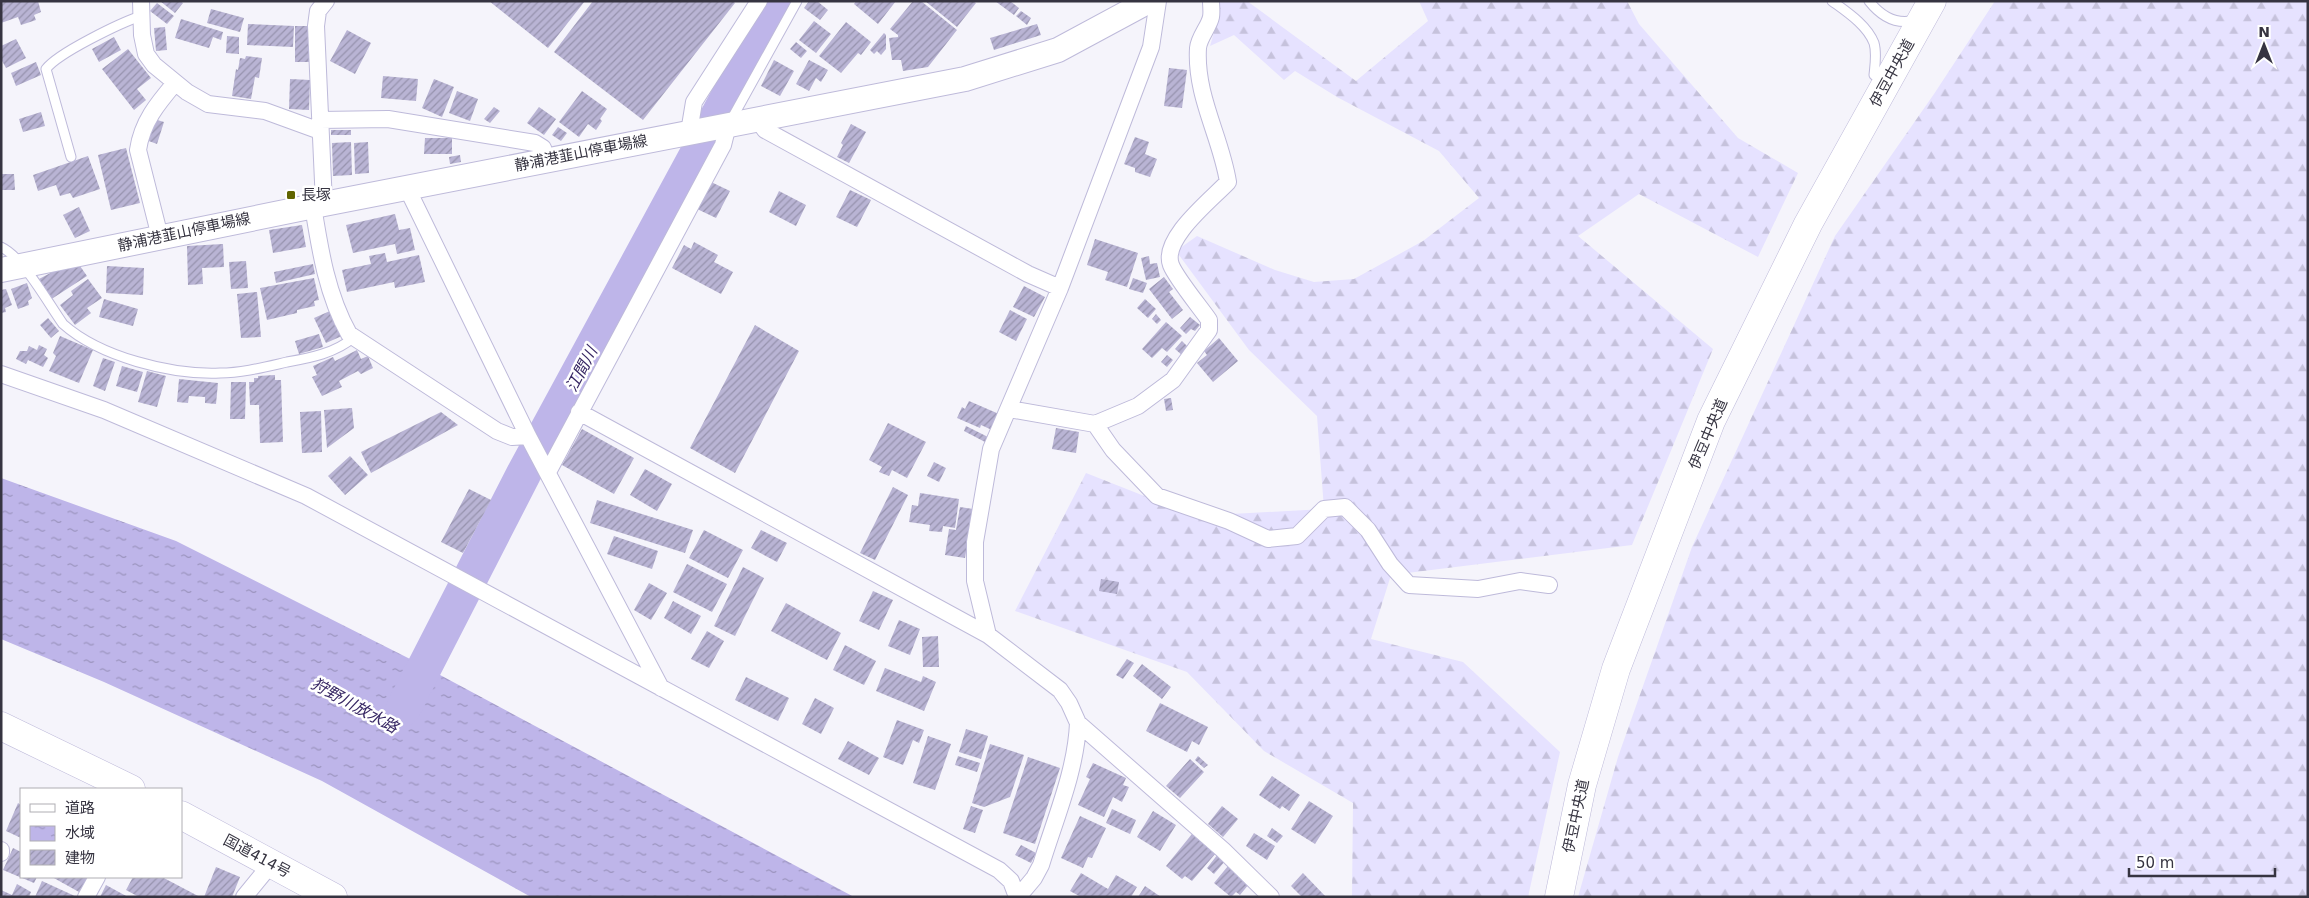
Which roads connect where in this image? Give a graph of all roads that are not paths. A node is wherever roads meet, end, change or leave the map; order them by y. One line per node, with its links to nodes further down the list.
1 (326, 1): 17 (street)
2 (759, 1): 18 (street)
3 (797, 1): 16 (lane)
4 (1149, 1): 15 (main road, 静浦港韮山停車場線)
5 (1158, 1): 26 (street)
6 (1211, 1): 31 (street)
7 (1832, 1): 13 (lane)
8 (1869, 1): 12 (lane)
9 (1923, 1): 12 (lane)
10 (1932, 1): 49 (highway, 伊豆中央道)
11 (141, 9): 14 (street); 19 (lane)
12 (1908, 12): 13 (highway, 伊豆中央道)
13 (1874, 75): 48 (highway, 伊豆中央道)
14 (175, 83): 17 (street); 23 (street)
15 (757, 119): 16 (main road, 静浦港韮山停車場線); 26 (street)
16 (728, 125): 18 (main road, 静浦港韮山停車場線); 30 (street)
17 (320, 126): 20 (street); 22 (street)
18 (694, 131): 20 (main road, 静浦港韮山停車場線)
19 (71, 157)
20 (547, 160): 21 (main road, 静浦港韮山停車場線)
21 (407, 188): 22 (main road, 静浦港韮山停車場線); 32 (street)
22 (319, 205): 23 (main road, 静浦港韮山停車場線); 27 (street)
23 (160, 237): 25 (main road, 静浦港韮山停車場線)
24 (1, 247): 25 (lane)
25 (12, 268): 27 (lane)
26 (1060, 288): 29 (street)
27 (354, 337): 32 (street)
28 (1, 374): 36 (street)
29 (1009, 409): 31 (street); 35 (street)
30 (579, 412): 33 (street); 35 (street)
31 (1095, 424): 34 (street)
32 (528, 436): 33 (street)
33 (546, 469): 36 (street)
34 (1549, 586)
35 (988, 635): 37 (street)
36 (661, 688): 46 (street)
37 (1078, 723): 46 (street); 47 (street)
38 (1, 726): 39 (highway)
39 (129, 788)
40 (182, 816): 41 (highway, 国道414号)
41 (272, 863): 44 (street); 45 (highway, 国道414号)
42 (96, 878): 43 (street)
43 (86, 897)
44 (244, 897)
45 (333, 897)
46 (1018, 897)
47 (1271, 897)
48 (1548, 897)
49 (1559, 897)

